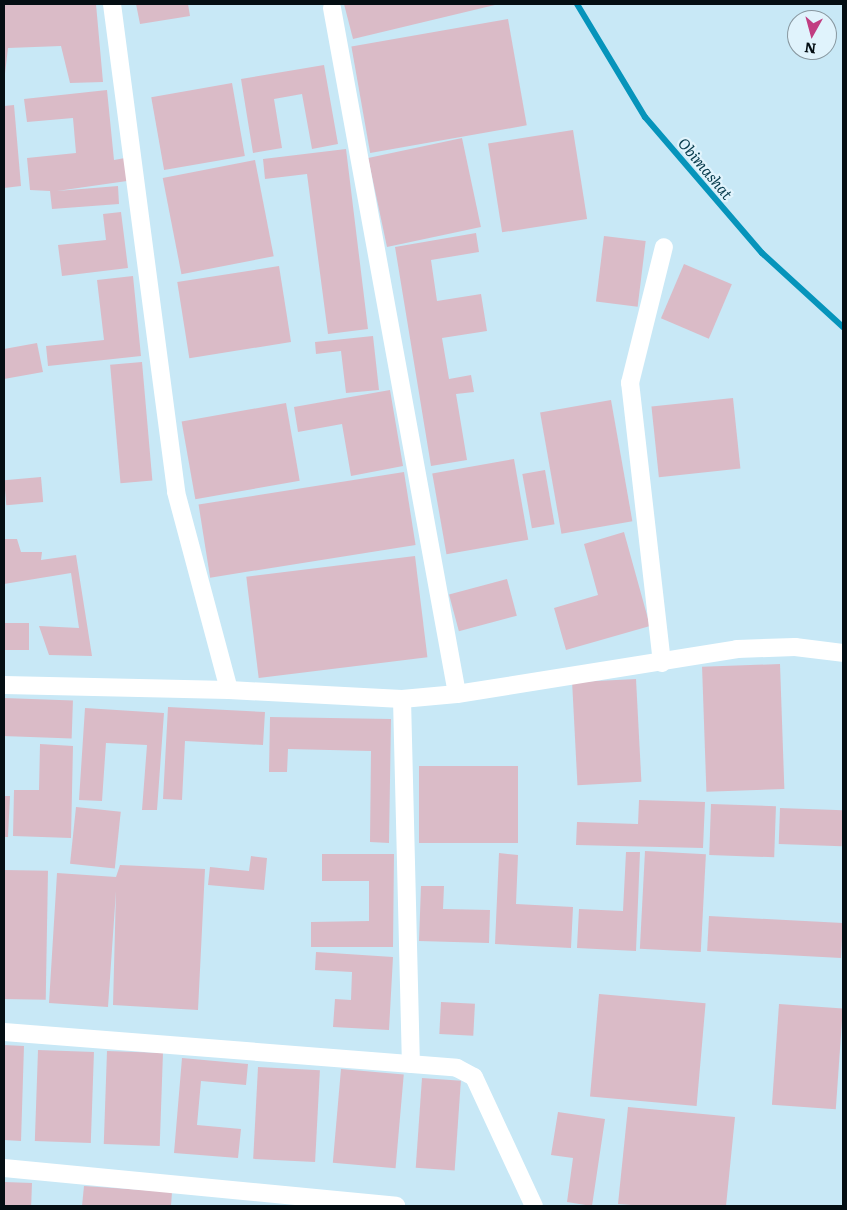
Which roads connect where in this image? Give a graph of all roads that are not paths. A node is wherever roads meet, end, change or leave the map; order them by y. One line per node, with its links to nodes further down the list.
1 (112, 4): 7 (street)
2 (332, 8): 8 (street)
3 (664, 247): 5 (street)
4 (843, 653): 5 (street)
5 (662, 662): 8 (street)
6 (4, 685): 7 (street)
7 (229, 690): 9 (street)
8 (456, 694): 9 (street)
9 (402, 699): 11 (street)
10 (4, 1032): 11 (street)
11 (411, 1064): 14 (street)
12 (4, 1168): 13 (street)
13 (396, 1206)
14 (534, 1206)

